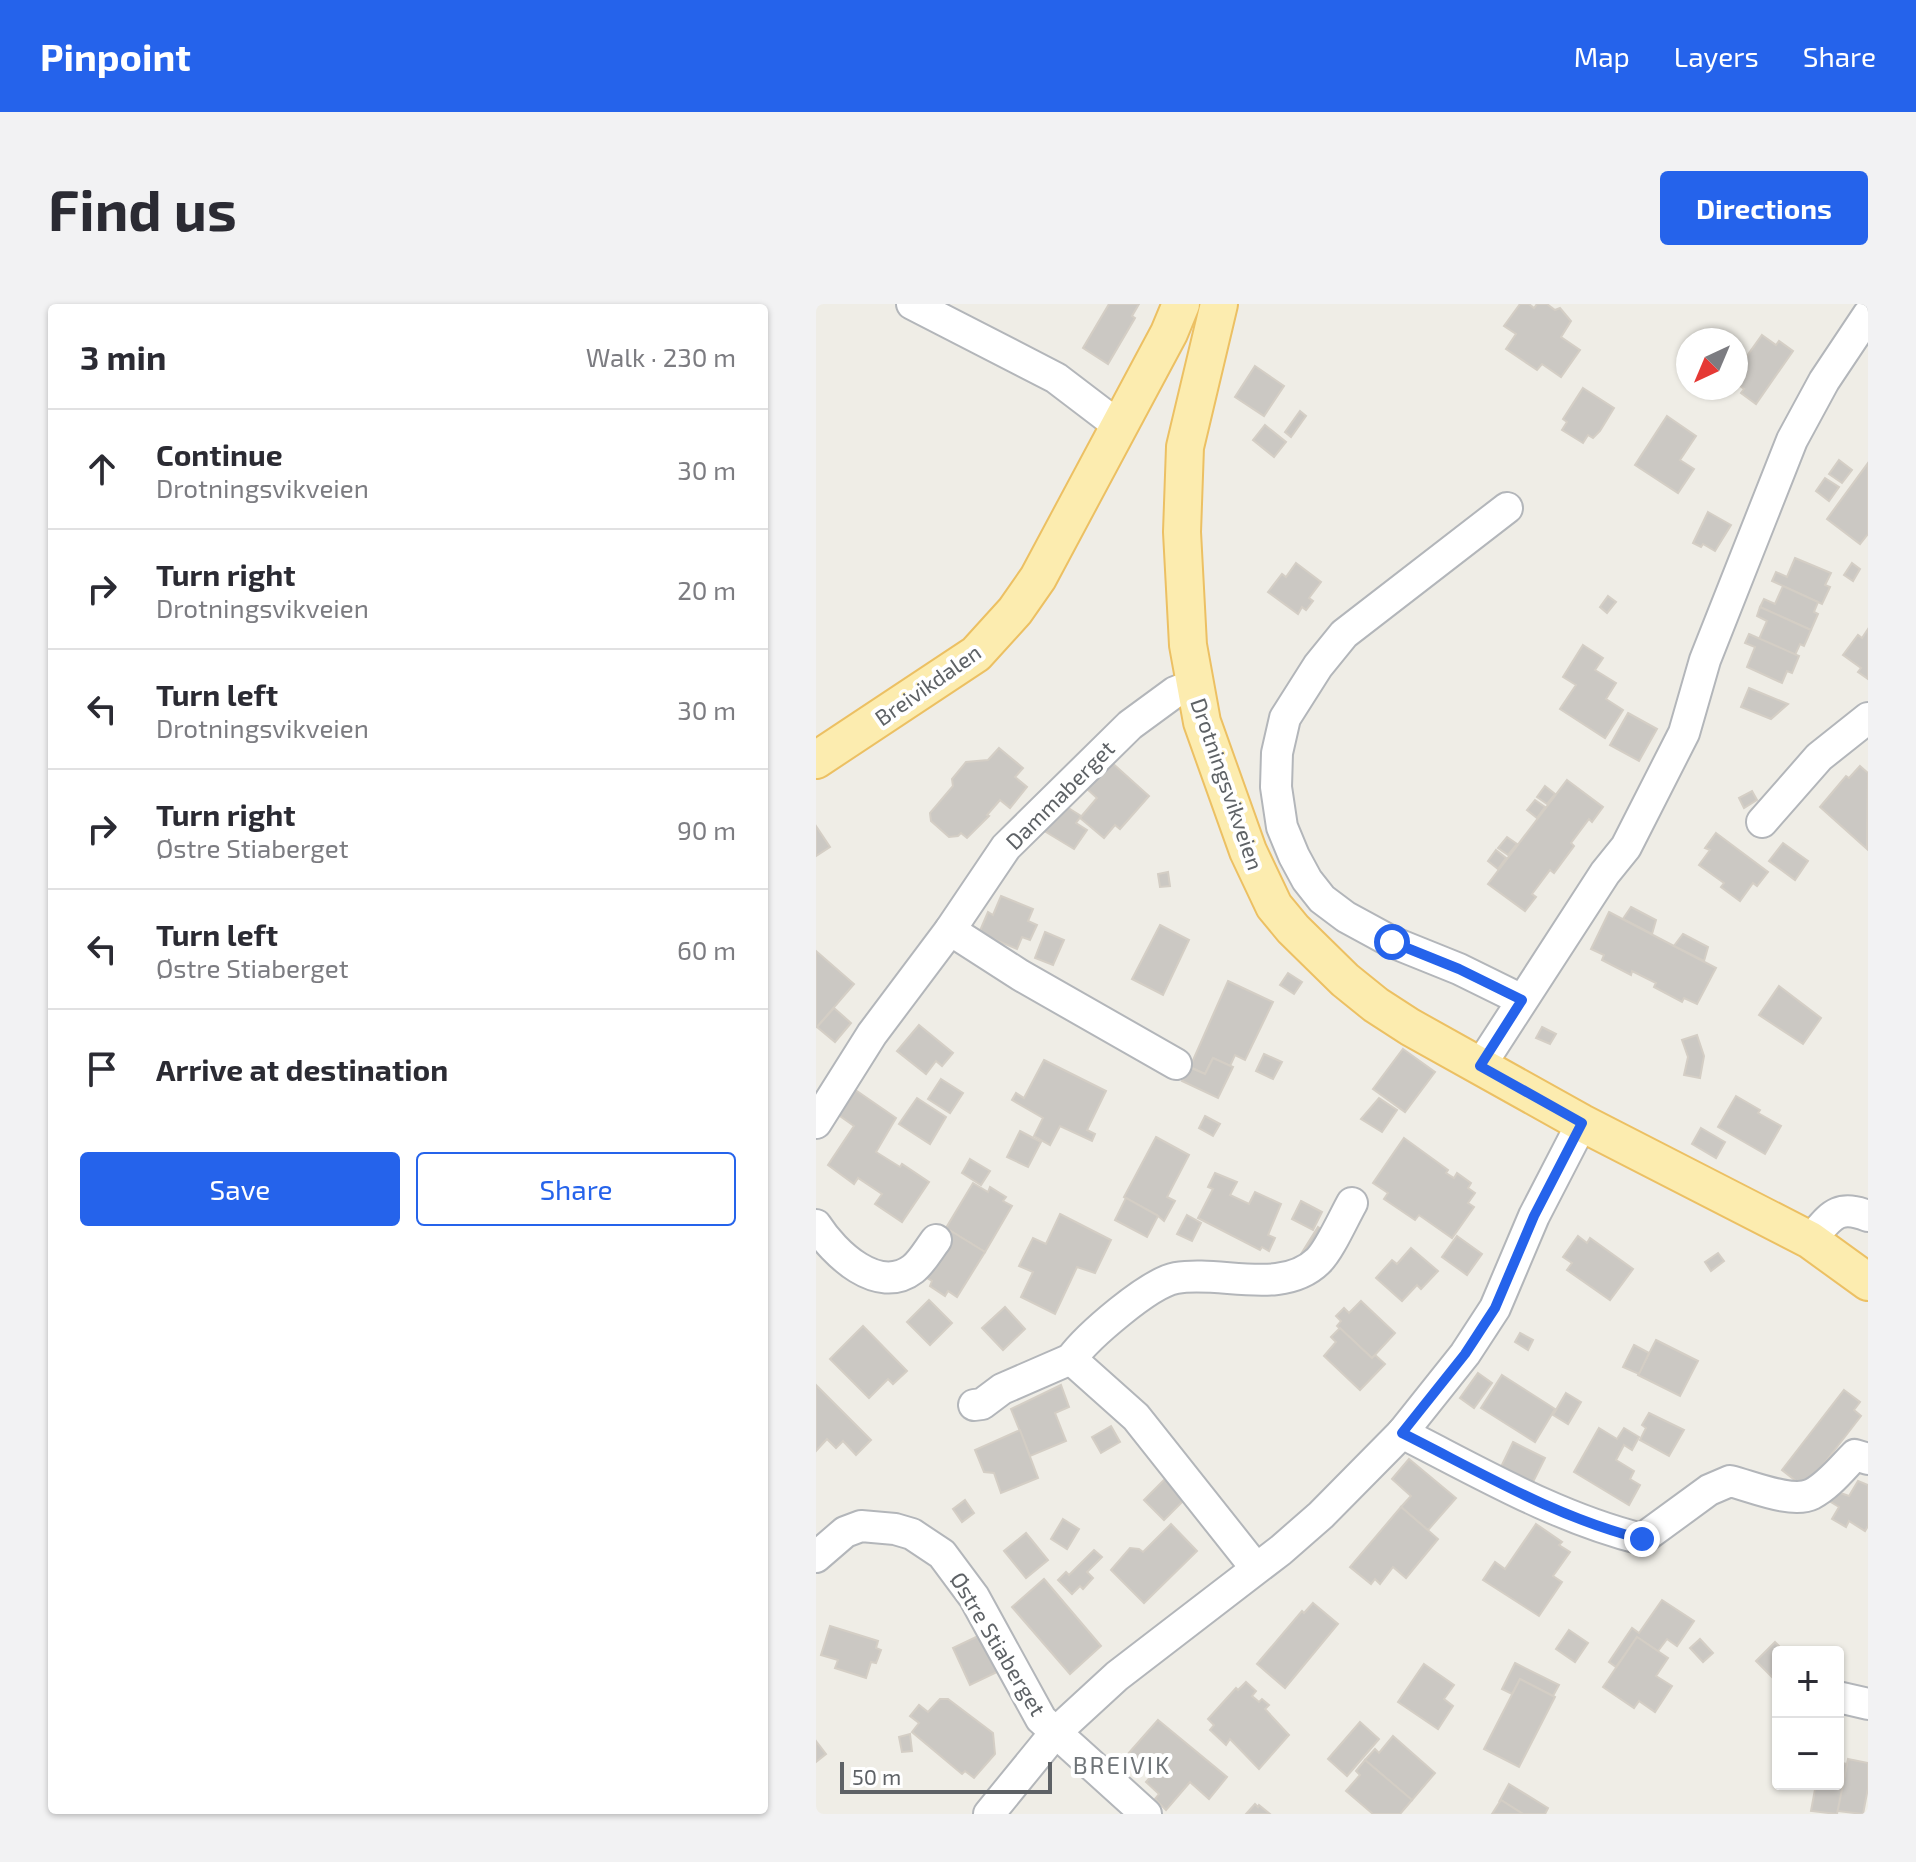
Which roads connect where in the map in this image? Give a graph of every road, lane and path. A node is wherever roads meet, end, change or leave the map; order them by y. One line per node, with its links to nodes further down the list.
1 (912, 304): 5 (street)
2 (1181, 304): 5 (main road, Breivikdalen)
3 (1219, 304): 7 (main road, Drotningsvikveien)
4 (1868, 315): 12 (street)
5 (1119, 426): 9 (main road, Breivikdalen)
6 (1507, 508): 12 (street, Drotningsvikveien)
7 (1193, 685): 11 (street, Dammaberget); 14 (main road, Drotningsvikveien)
8 (1868, 718): 10 (street)
9 (816, 760)
10 (1762, 822)
11 (950, 930): 13 (street); 15 (street, Dammaberget)
12 (1522, 1000): 14 (street)
13 (1176, 1064)
14 (1480, 1066): 16 (main road, Drotningsvikveien)
15 (816, 1123)
16 (1582, 1123): 21 (main road, Drotningsvikveien); 25 (street, Østre Stiaberget)
17 (1352, 1203): 23 (street)
18 (1868, 1216): 21 (street)
19 (816, 1225): 20 (street)
20 (936, 1240)
21 (1810, 1240): 22 (main road, Drotningsvikveien)
22 (1868, 1282)
23 (1071, 1359): 24 (street); 28 (street)
24 (974, 1405)
25 (1402, 1433): 26 (street); 28 (street, Østre Stiaberget)
26 (1868, 1459)
27 (816, 1557): 31 (street, Østre Stiaberget)
28 (1255, 1567): 31 (street, Østre Stiaberget)
29 (1844, 1698): 30 (street)
30 (1868, 1704)
31 (1055, 1733): 32 (street, Østre Stiaberget); 33 (street, Østre Stiaberget)
32 (989, 1814)
33 (1146, 1814)

